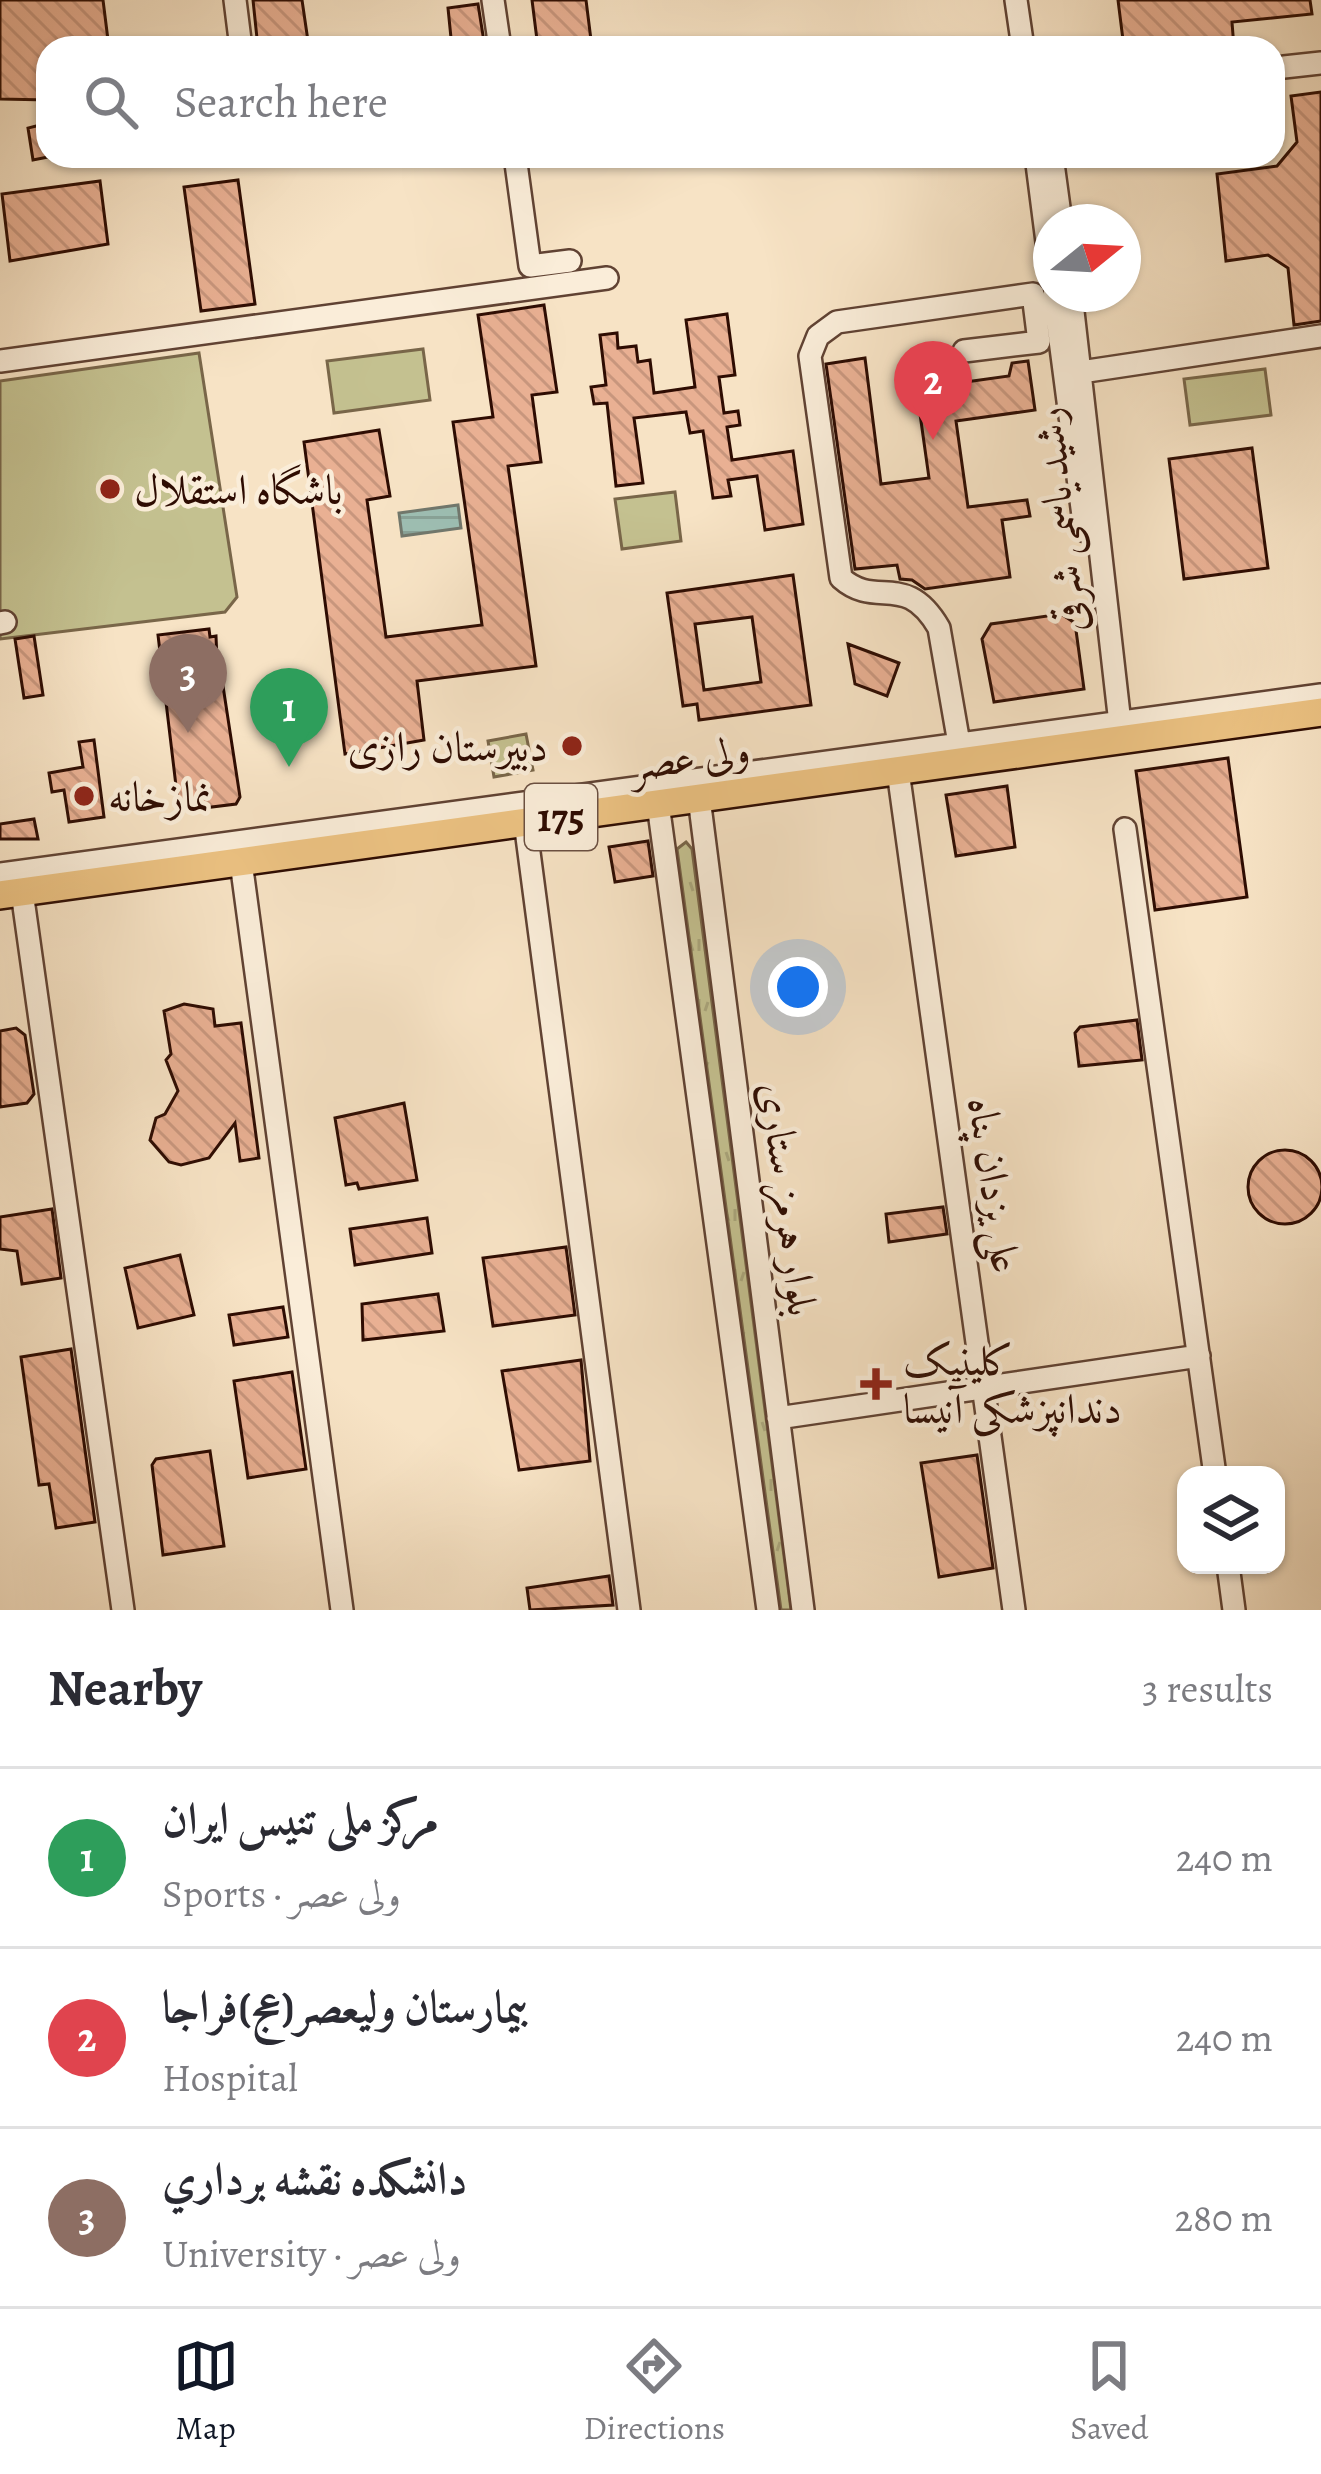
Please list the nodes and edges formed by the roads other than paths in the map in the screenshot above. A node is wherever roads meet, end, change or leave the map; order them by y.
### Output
1 (235, 0) edge
2 (493, 0) edge
3 (1016, 0) edge
4 (1030, 0) edge
5 (240, 36) edge
6 (498, 36) edge
7 (1021, 36) edge
8 (1035, 36) edge
9 (1321, 63) edge
10 (1285, 67) edge
11 (517, 168) edge
12 (1038, 168) edge
13 (1054, 168) edge
14 (1042, 204) edge
15 (1059, 204) edge
16 (570, 261) dead end
17 (607, 278) dead end
18 (1056, 312) edge
19 (1073, 312) edge
20 (1321, 336) edge
21 (964, 351) dead end
22 (0, 361) edge
23 (1081, 372) junction
24 (1105, 685) dead end
25 (1321, 694) edge
26 (1321, 712) edge
27 (1121, 730) junction
28 (961, 753) junction
29 (898, 770) junction
30 (699, 798) junction
31 (658, 804) junction
32 (525, 822) junction
33 (1125, 829) dead end
34 (704, 842) junction
35 (664, 846) junction
36 (241, 862) junction
37 (7, 887) edge
38 (1199, 1356) junction
39 (984, 1388) junction
40 (778, 1418) junction
41 (1214, 1466) edge
42 (1229, 1574) edge
43 (123, 1610) edge
44 (342, 1610) edge
45 (629, 1610) edge
46 (768, 1610) edge
47 (803, 1610) edge
48 (1014, 1610) edge
49 (1234, 1610) edge

1 - 5 street
2 - 6 street
3 - 7 street
4 - 8 street
9 - 10 street
11 - 16 street
12 - 14 street
13 - 15 street
17 - 22 street
18 - 24 street
19 - 23 street, رشید یاسمی شرقی
20 - 23 street
21 - 28 street
23 - 27 street, رشید یاسمی شرقی
25 - 27 street
26 - 27 main road, ولی عصر / 175
27 - 28 main road, ولی عصر / 175
28 - 29 main road, ولی عصر / 175
28 - 37 street
29 - 30 main road, ولی عصر / 175
29 - 39 street, علی یزدان پناه
30 - 31 main road, ولی عصر / 175
30 - 34 street, بلوار هرمز ستاری
31 - 32 main road, ولی عصر / 175
31 - 35 street, بلوار هرمز ستاری
32 - 36 main road, ولی عصر / 175
32 - 45 street
33 - 38 street
34 - 35 street
34 - 40 street, بلوار هرمز ستاری
35 - 46 street, بلوار هرمز ستاری
36 - 37 main road, ولی عصر / 175
36 - 44 street
37 - 43 street
38 - 39 street
38 - 41 street
39 - 40 street
39 - 48 street, علی یزدان پناه
40 - 47 street, بلوار هرمز ستاری
42 - 49 street

